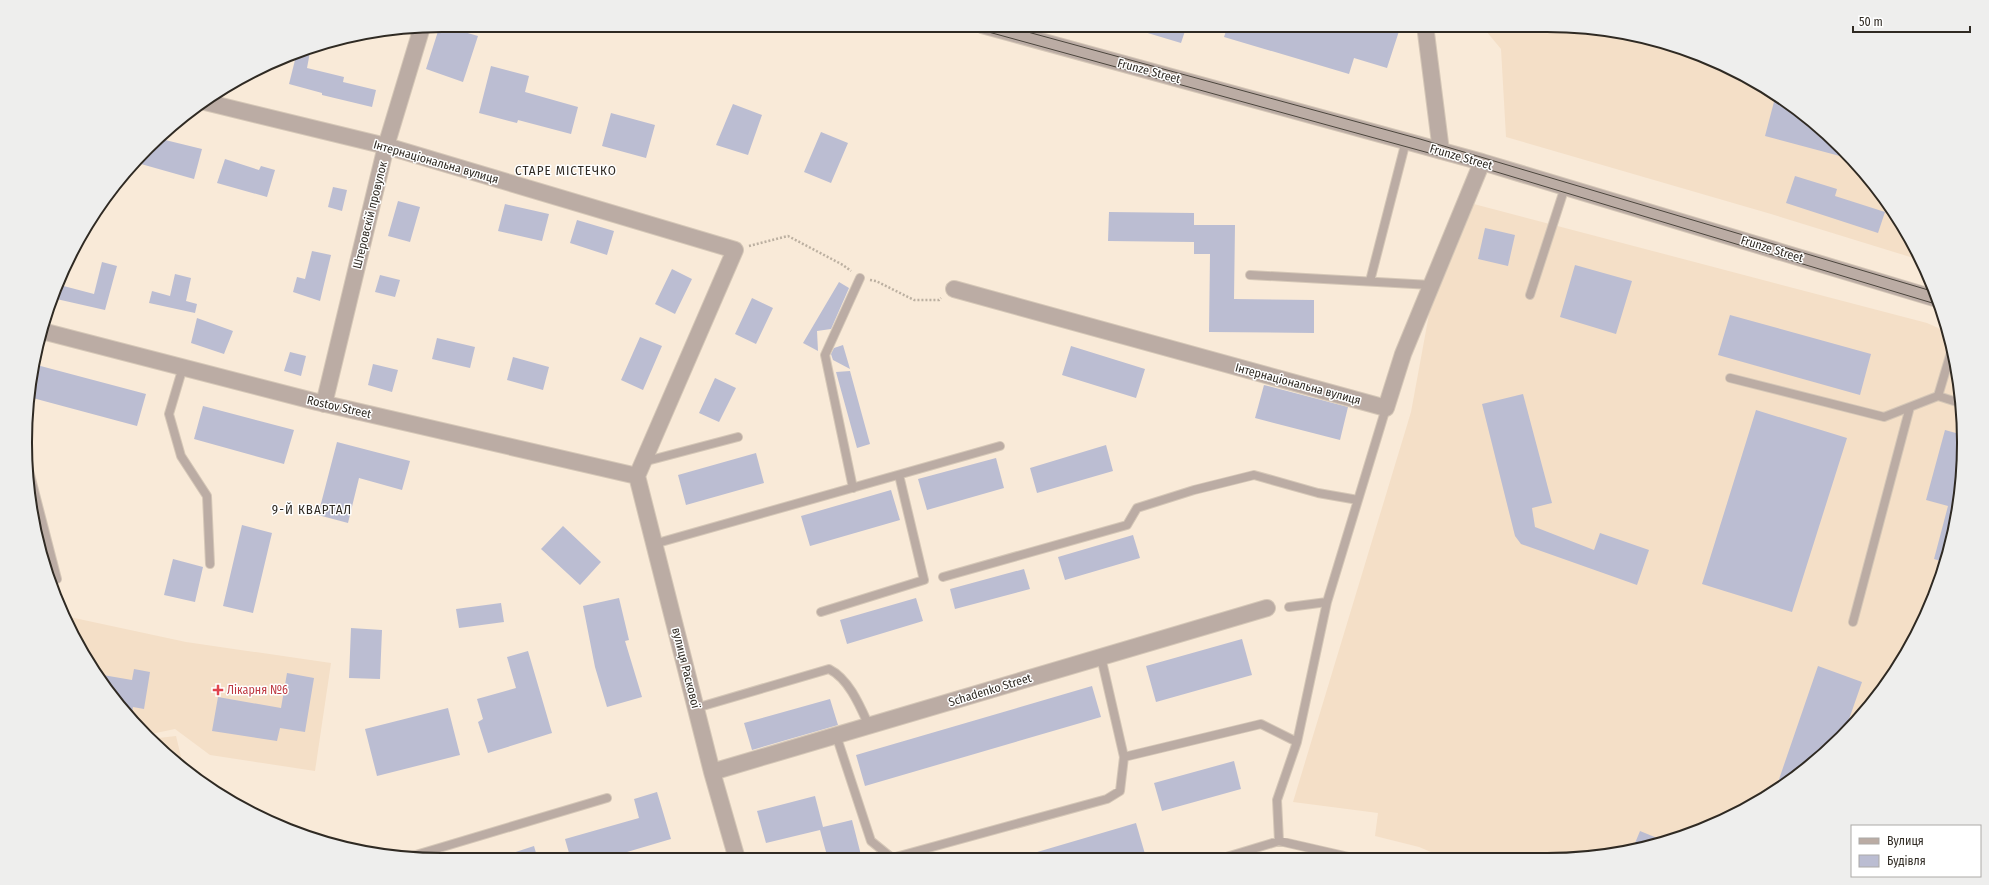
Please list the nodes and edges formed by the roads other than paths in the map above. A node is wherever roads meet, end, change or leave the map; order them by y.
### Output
1 (1008, 32) edge
2 (1426, 32) edge
3 (420, 33) edge
4 (211, 103) edge
5 (1406, 141) junction
6 (386, 146) junction
7 (1441, 151) junction
8 (1482, 162) junction
9 (1564, 187) junction
10 (1250, 274) dead end
11 (860, 278) road end
12 (1370, 281) junction
13 (1432, 285) junction
14 (954, 289) road end
15 (1530, 295) dead end
16 (1930, 297) edge
17 (47, 332) edge
18 (1949, 360) edge
19 (183, 367) junction
20 (1730, 378) dead end
21 (1938, 396) junction
22 (1954, 400) edge
23 (324, 404) junction
24 (1910, 407) junction
25 (1386, 408) junction
26 (738, 437) dead end
27 (1000, 446) dead end
28 (643, 462) junction
29 (899, 475) junction
30 (637, 476) junction
31 (853, 488) junction
32 (37, 500) edge
33 (1358, 500) junction
34 (654, 544) junction
35 (210, 564) dead end
36 (943, 577) dead end
37 (57, 579) dead end
38 (1327, 602) junction
39 (1289, 607) dead end
40 (1267, 608) dead end
41 (821, 612) dead end
42 (1853, 622) dead end
43 (1101, 657) junction
44 (696, 708) junction
45 (869, 726) junction
46 (836, 735) junction
47 (1297, 742) junction
48 (1124, 757) junction
49 (712, 772) junction
50 (607, 798) dead end
51 (1279, 841) junction
52 (425, 852) edge
53 (735, 853) edge
54 (886, 853) edge
55 (910, 853) edge
56 (1239, 853) edge
57 (1332, 853) edge

1 - 5 street, Frunze Street
2 - 7 street
3 - 6 street, Штеровскій провулок
4 - 6 street, Інтернаціональна вулиця
5 - 7 street, Frunze Street
5 - 12 lane
6 - 23 street, Штеровскій провулок
6 - 28 street, Інтернаціональна вулиця
7 - 8 street, Frunze Street
8 - 9 street, Frunze Street
8 - 13 street
9 - 15 lane
9 - 16 street, Frunze Street
10 - 12 lane
11 - 31 lane
12 - 13 lane
13 - 25 street
14 - 25 street, Інтернаціональна вулиця
17 - 19 street, Rostov Street
18 - 21 lane
19 - 23 street, Rostov Street
19 - 35 lane
20 - 24 lane
21 - 22 lane
21 - 24 lane
23 - 30 street, Rostov Street
24 - 42 lane
25 - 33 lane
26 - 28 lane
27 - 29 lane
28 - 30 street
29 - 31 lane
29 - 41 lane
30 - 34 street, вулиця Раскової
31 - 34 lane
32 - 37 lane
33 - 36 lane
33 - 38 lane
34 - 44 street, вулиця Раскової
38 - 39 lane
38 - 47 lane
40 - 43 street, Schadenko Street
43 - 45 street, Schadenko Street
43 - 48 lane
44 - 45 lane
44 - 49 street, вулиця Раскової
45 - 46 street, Schadenko Street
46 - 49 street, Schadenko Street
46 - 54 lane
47 - 48 lane
47 - 51 lane
48 - 55 lane
49 - 53 street, вулиця Раскової
50 - 52 lane
51 - 56 lane
51 - 57 lane

